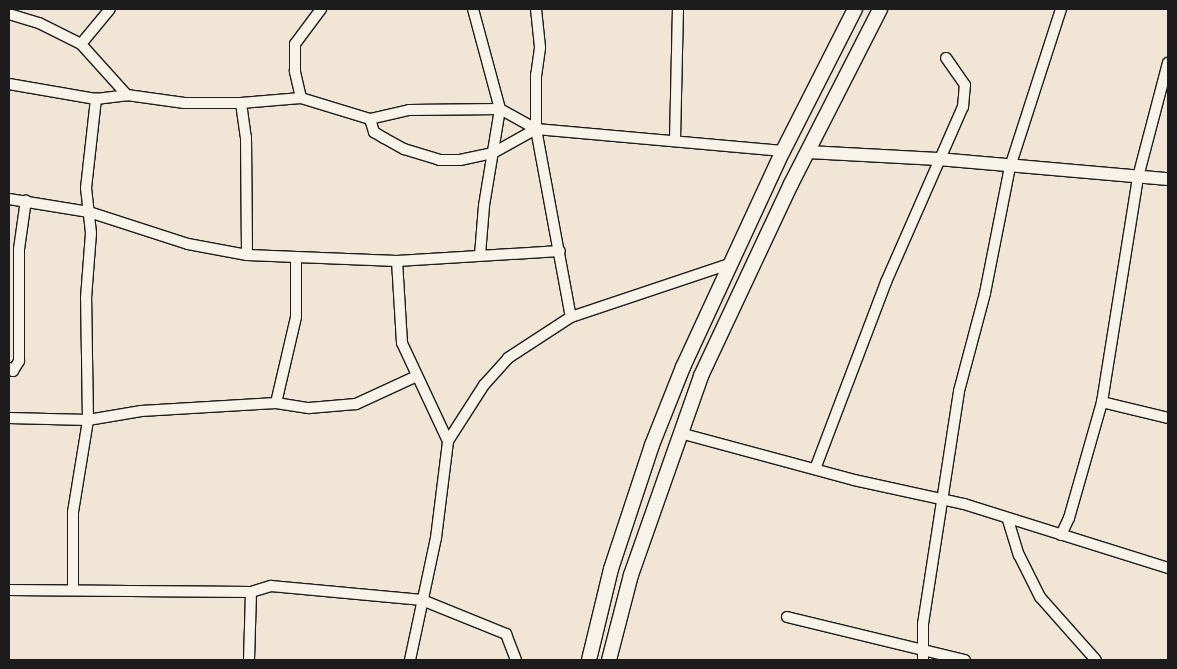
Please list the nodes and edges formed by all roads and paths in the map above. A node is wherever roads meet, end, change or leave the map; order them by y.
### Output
1 (110, 9) edge
2 (321, 9) edge
3 (473, 9) edge
4 (536, 9) edge
5 (678, 9) edge
6 (855, 9) edge
7 (880, 9) edge
8 (1061, 9) edge
9 (9, 14) edge
10 (82, 44) junction
11 (946, 58) dead end
12 (1168, 64) edge
13 (9, 84) edge
14 (127, 95) junction
15 (301, 98) junction
16 (96, 99) junction
17 (241, 103) junction
18 (500, 109) junction
19 (370, 119) junction
20 (536, 130) junction
21 (675, 140) junction
22 (783, 151) junction
23 (808, 152) junction
24 (493, 153) junction
25 (938, 159) junction
26 (1010, 167) junction
27 (1138, 176) junction
28 (1168, 179) edge
29 (9, 198) edge
30 (26, 200) junction
31 (89, 212) junction
32 (560, 251) junction
33 (247, 255) junction
34 (480, 255) junction
35 (296, 259) junction
36 (397, 261) junction
37 (732, 263) junction
38 (571, 317) junction
39 (9, 368) edge
40 (417, 376) junction
41 (1102, 402) junction
42 (276, 403) junction
43 (9, 418) edge
44 (1168, 418) edge
45 (88, 420) junction
46 (680, 433) junction
47 (448, 441) junction
48 (815, 469) junction
49 (944, 500) junction
50 (1008, 520) junction
51 (1061, 535) junction
52 (1168, 568) edge
53 (72, 589) junction
54 (9, 590) edge
55 (251, 592) junction
56 (422, 600) junction
57 (787, 617) dead end
58 (924, 655) edge
59 (249, 660) edge
60 (410, 660) edge
61 (516, 660) edge
62 (589, 660) edge
63 (609, 660) edge
64 (965, 660) edge
65 (1096, 660) edge

1 - 10 street
2 - 15 street
3 - 18 street
4 - 20 street
5 - 21 street
6 - 22 main road
7 - 23 main road
8 - 26 street
9 - 10 street
10 - 14 street
11 - 25 street
12 - 27 street
13 - 16 street
14 - 16 street
14 - 17 street
15 - 17 street
15 - 19 street
16 - 31 street
17 - 33 street
18 - 19 street
18 - 20 street
18 - 24 street
19 - 24 street
20 - 21 street
20 - 24 street
20 - 32 street
21 - 22 street
22 - 37 main road
23 - 25 street
23 - 46 main road
24 - 34 street
25 - 26 street
25 - 48 street
26 - 27 street
26 - 49 street
27 - 28 street
27 - 41 street
29 - 30 street
30 - 31 street
30 - 39 street
31 - 33 street
31 - 45 street
32 - 34 street
32 - 38 street
33 - 35 street
34 - 36 street
35 - 36 street
35 - 42 street
36 - 40 street
37 - 38 street
37 - 62 main road
38 - 47 street
40 - 42 street
40 - 47 street
41 - 44 street
41 - 51 street
42 - 45 street
43 - 45 street
45 - 53 street
46 - 48 street
46 - 63 main road
47 - 56 street
48 - 49 street
49 - 50 street
49 - 58 street
50 - 51 street
50 - 65 street
51 - 52 street
53 - 54 street
53 - 55 street
55 - 56 street
55 - 59 street
56 - 60 street
56 - 61 street
57 - 58 street
58 - 64 street

